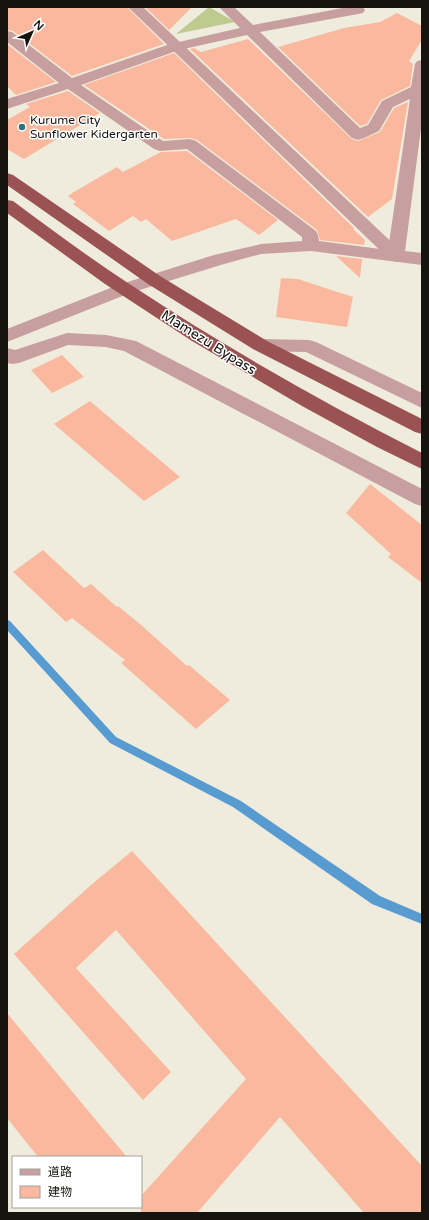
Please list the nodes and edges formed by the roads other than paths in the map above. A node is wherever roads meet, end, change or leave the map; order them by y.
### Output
1 (135, 7) edge
2 (226, 7) edge
3 (355, 7) edge
4 (250, 30) junction
5 (7, 35) edge
6 (175, 47) junction
7 (422, 64) edge
8 (70, 84) junction
9 (418, 90) junction
10 (7, 104) edge
11 (7, 178) edge
12 (7, 205) edge
13 (311, 246) junction
14 (396, 256) junction
15 (422, 259) edge
16 (154, 280) junction
17 (124, 289) junction
18 (7, 336) edge
19 (260, 345) junction
20 (7, 354) edge
21 (422, 401) edge
22 (422, 427) edge
23 (422, 462) edge
24 (422, 498) edge

1 - 6 street
2 - 4 street
3 - 4 street
4 - 6 street
4 - 9 street
5 - 8 street
6 - 8 street
6 - 14 street
7 - 9 street
8 - 10 street
8 - 13 street
9 - 14 street
11 - 16 highway, Mamezu Bypass
12 - 17 highway, Mamezu Bypass
13 - 14 street
13 - 16 street
14 - 15 street
16 - 17 street
16 - 19 highway, Mamezu Bypass
17 - 18 street
17 - 23 highway, Mamezu Bypass
19 - 21 street
19 - 22 highway, Mamezu Bypass
20 - 24 street

